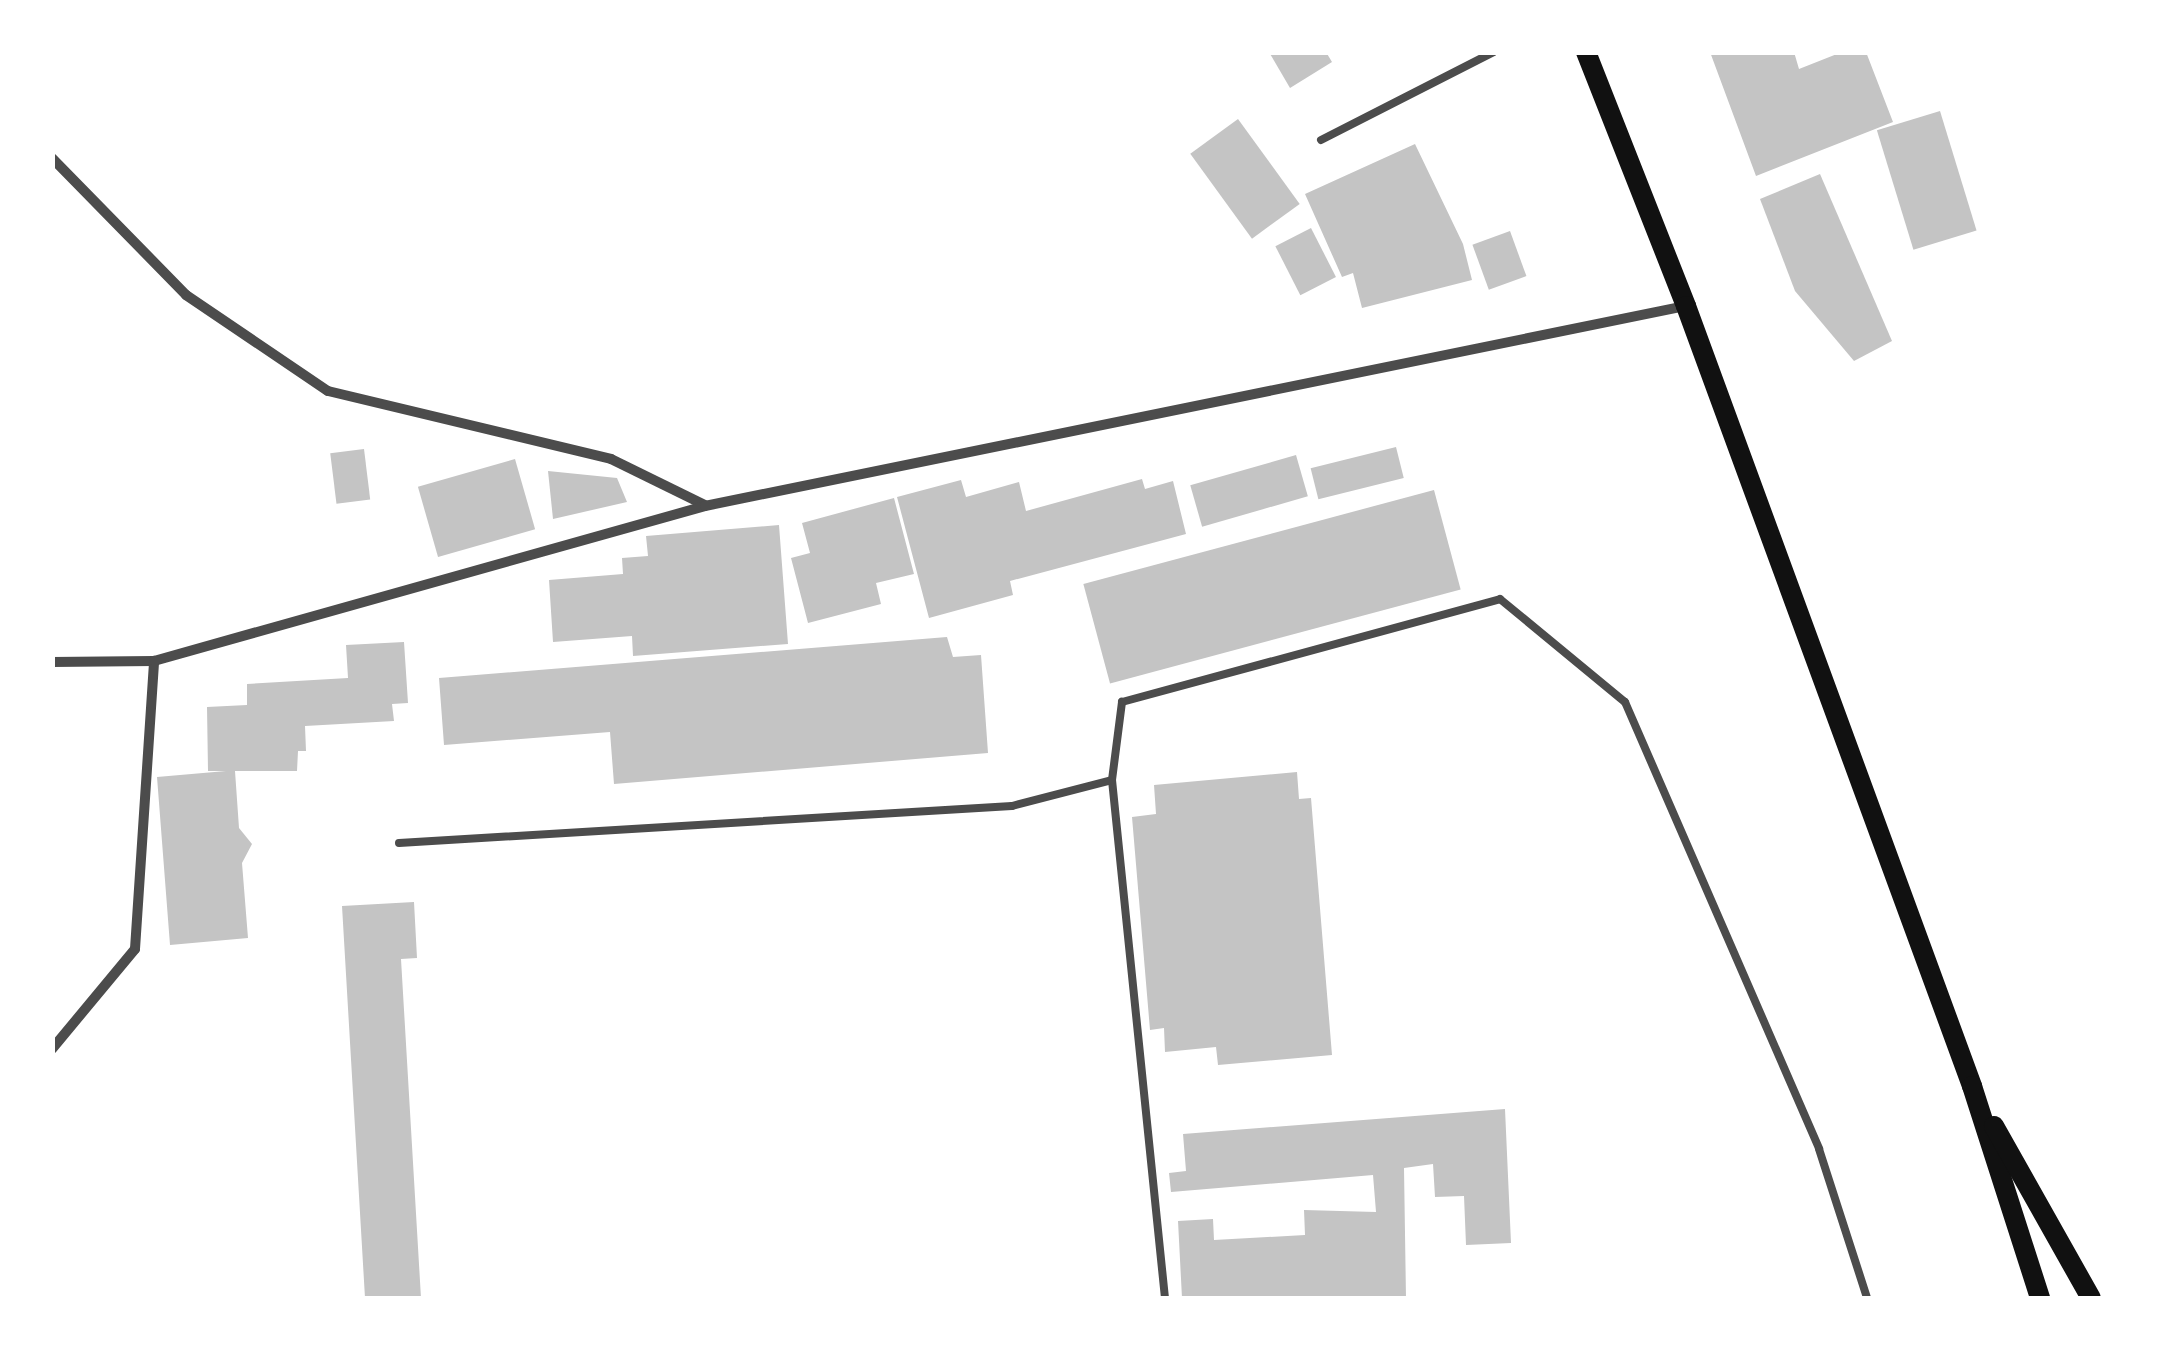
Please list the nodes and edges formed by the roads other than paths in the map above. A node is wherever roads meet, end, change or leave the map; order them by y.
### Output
1 (1494, 52) edge
2 (1586, 52) edge
3 (1321, 140) dead end
4 (52, 158) edge
5 (1686, 306) junction
6 (706, 506) junction
7 (154, 661) junction
8 (52, 662) edge
9 (1112, 780) junction
10 (399, 844) dead end
11 (52, 1049) edge
12 (1972, 1086) junction
13 (2036, 1292) edge
14 (1165, 1298) edge
15 (1868, 1298) edge
16 (2091, 1298) edge

1 - 3 lane
2 - 5 main road
4 - 6 street
5 - 6 street
5 - 12 main road
6 - 7 street
7 - 8 street
7 - 11 street
9 - 10 lane
9 - 14 lane
9 - 15 lane
12 - 13 main road
12 - 16 main road

